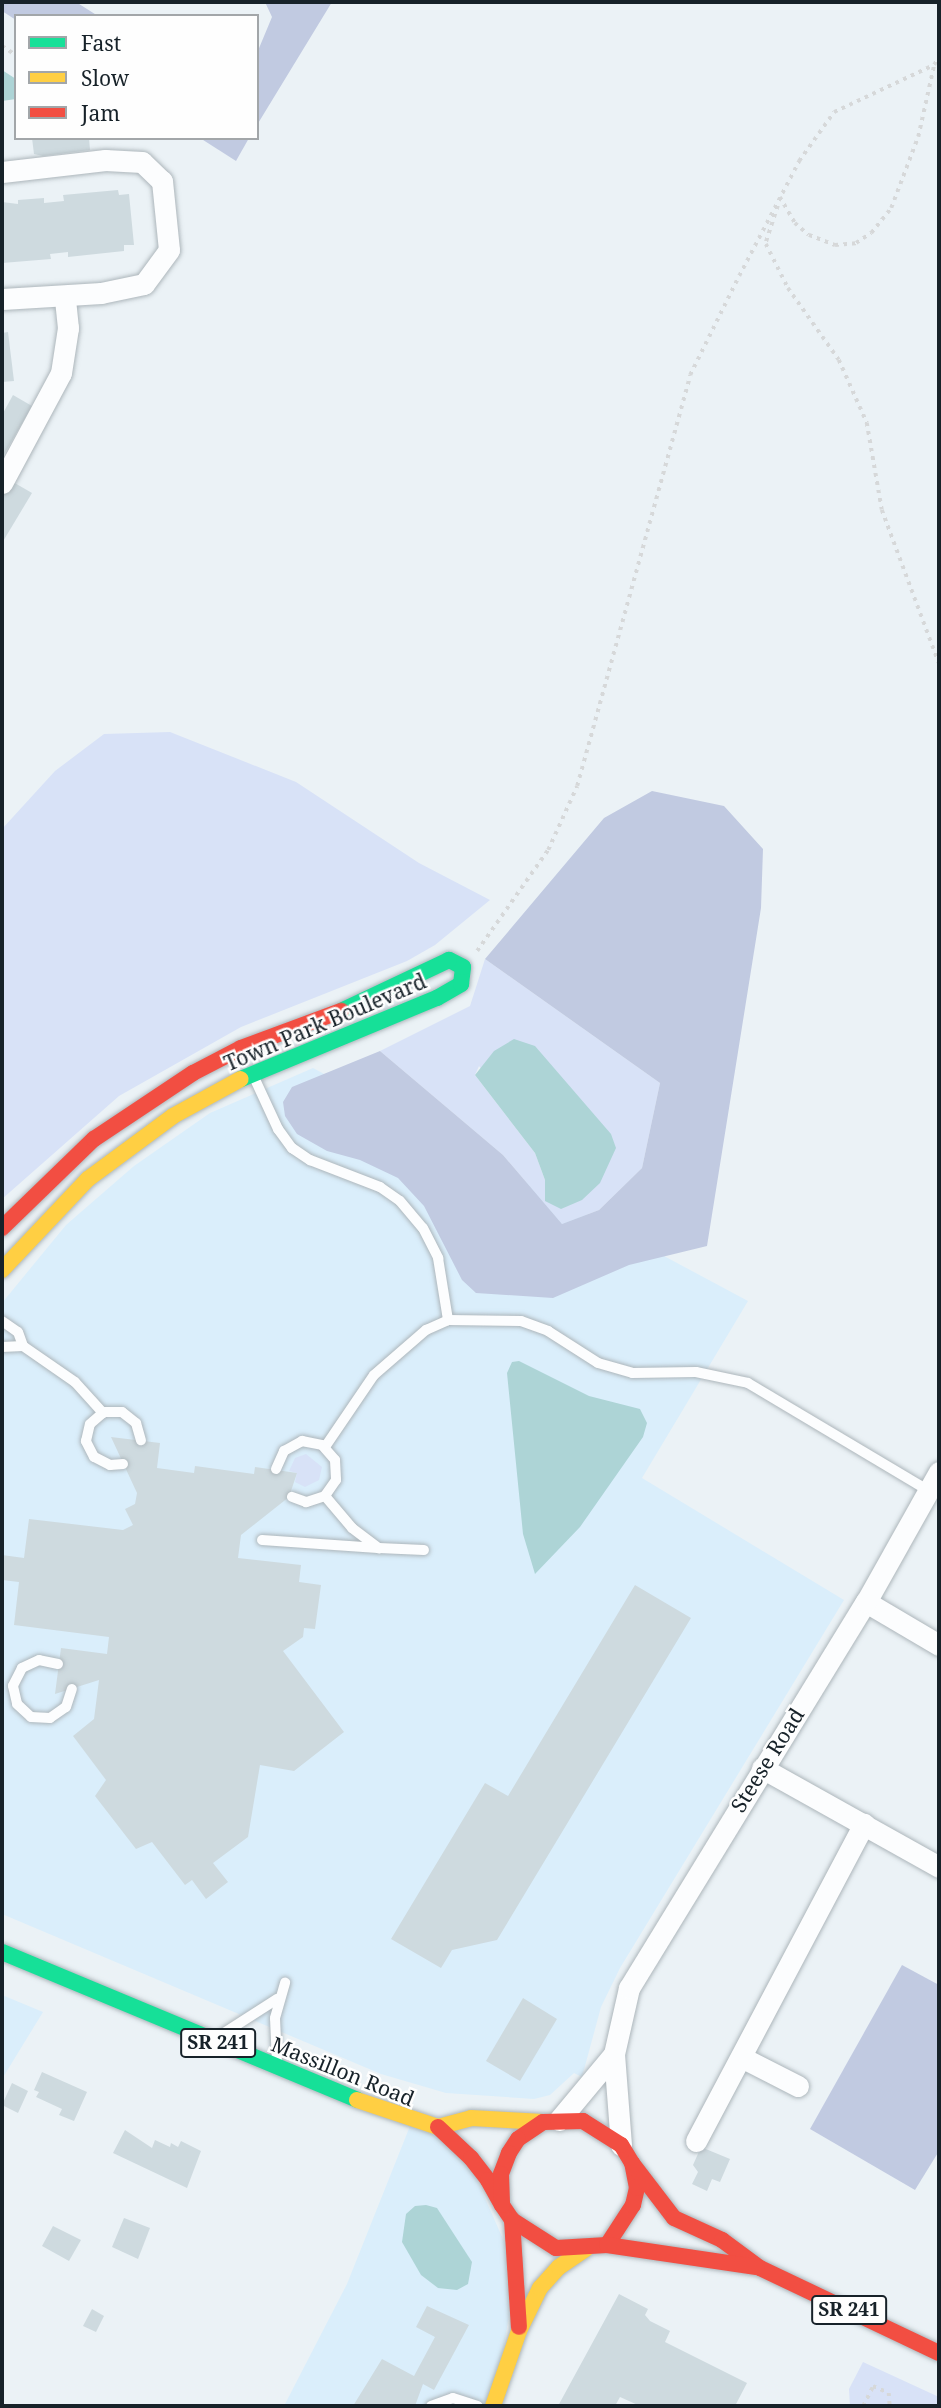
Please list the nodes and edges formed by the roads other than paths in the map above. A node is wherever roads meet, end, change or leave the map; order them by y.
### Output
1 (2, 172) edge
2 (65, 297) junction
3 (2, 299) edge
4 (2, 483) edge
5 (241, 1048) junction
6 (252, 1073) junction
7 (2, 1228) edge
8 (2, 1270) edge
9 (448, 1320) junction
10 (2, 1321) edge
11 (23, 1346) junction
12 (2, 1347) edge
13 (103, 1413) junction
14 (141, 1440) dead end
15 (325, 1447) junction
16 (123, 1464) dead end
17 (276, 1469) dead end
18 (939, 1472) edge
19 (929, 1492) junction
20 (325, 1496) junction
21 (292, 1497) dead end
22 (262, 1540) dead end
23 (379, 1548) junction
24 (424, 1550) dead end
25 (866, 1602) junction
26 (939, 1645) edge
27 (58, 1664) dead end
28 (72, 1689) dead end
29 (2, 1690) edge
30 (13, 1695) junction
31 (762, 1768) junction
32 (864, 1824) junction
33 (939, 1867) edge
34 (2, 1952) edge
35 (285, 1982) dead end
36 (277, 1999) junction
37 (211, 2040) junction
38 (614, 2054) junction
39 (741, 2057) junction
40 (278, 2068) junction
41 (798, 2086) dead end
42 (551, 2121) junction
43 (438, 2127) junction
44 (696, 2141) dead end
45 (627, 2154) junction
46 (502, 2205) junction
47 (512, 2220) junction
48 (607, 2245) junction
49 (586, 2249) junction
50 (760, 2267) junction
51 (519, 2331) junction
52 (939, 2353) edge
53 (431, 2406) edge
54 (478, 2406) edge
55 (494, 2406) edge

1 - 2 street
2 - 3 street
2 - 4 street
5 - 6 lane
5 - 6 main road, Town Park Boulevard
5 - 7 main road, Town Park Boulevard
6 - 8 main road, Town Park Boulevard
6 - 9 lane
9 - 15 lane
9 - 19 lane
10 - 11 lane
11 - 12 lane
11 - 13 lane
13 - 14 lane
13 - 16 lane
15 - 17 lane
15 - 20 lane
18 - 19 street, Steese Road
19 - 25 street, Steese Road
20 - 21 lane
20 - 23 lane
22 - 23 lane
23 - 24 lane
25 - 26 street
25 - 31 street, Steese Road
27 - 30 lane
28 - 30 lane
29 - 30 lane
31 - 32 street
31 - 38 street, Steese Road
32 - 33 street
32 - 39 street
34 - 37 main road, Massillon Road / SR 241
35 - 36 lane
36 - 37 lane
36 - 40 lane
37 - 40 main road, Massillon Road / SR 241
38 - 42 street, Steese Road
38 - 45 street, Steese Road
39 - 41 street
39 - 44 street
40 - 43 main road, Massillon Road / SR 241
42 - 43 main road, SR 241
42 - 45 main road, SR 241
42 - 46 main road
43 - 46 main road, Massillon Road / SR 241
45 - 48 main road
45 - 50 main road, SR 241
46 - 47 main road, SR 241
47 - 49 main road, SR 241
47 - 51 main road
48 - 49 main road, SR 241
48 - 50 main road, SR 241
49 - 51 main road
50 - 52 main road, SR 241
51 - 55 main road
53 - 54 lane

